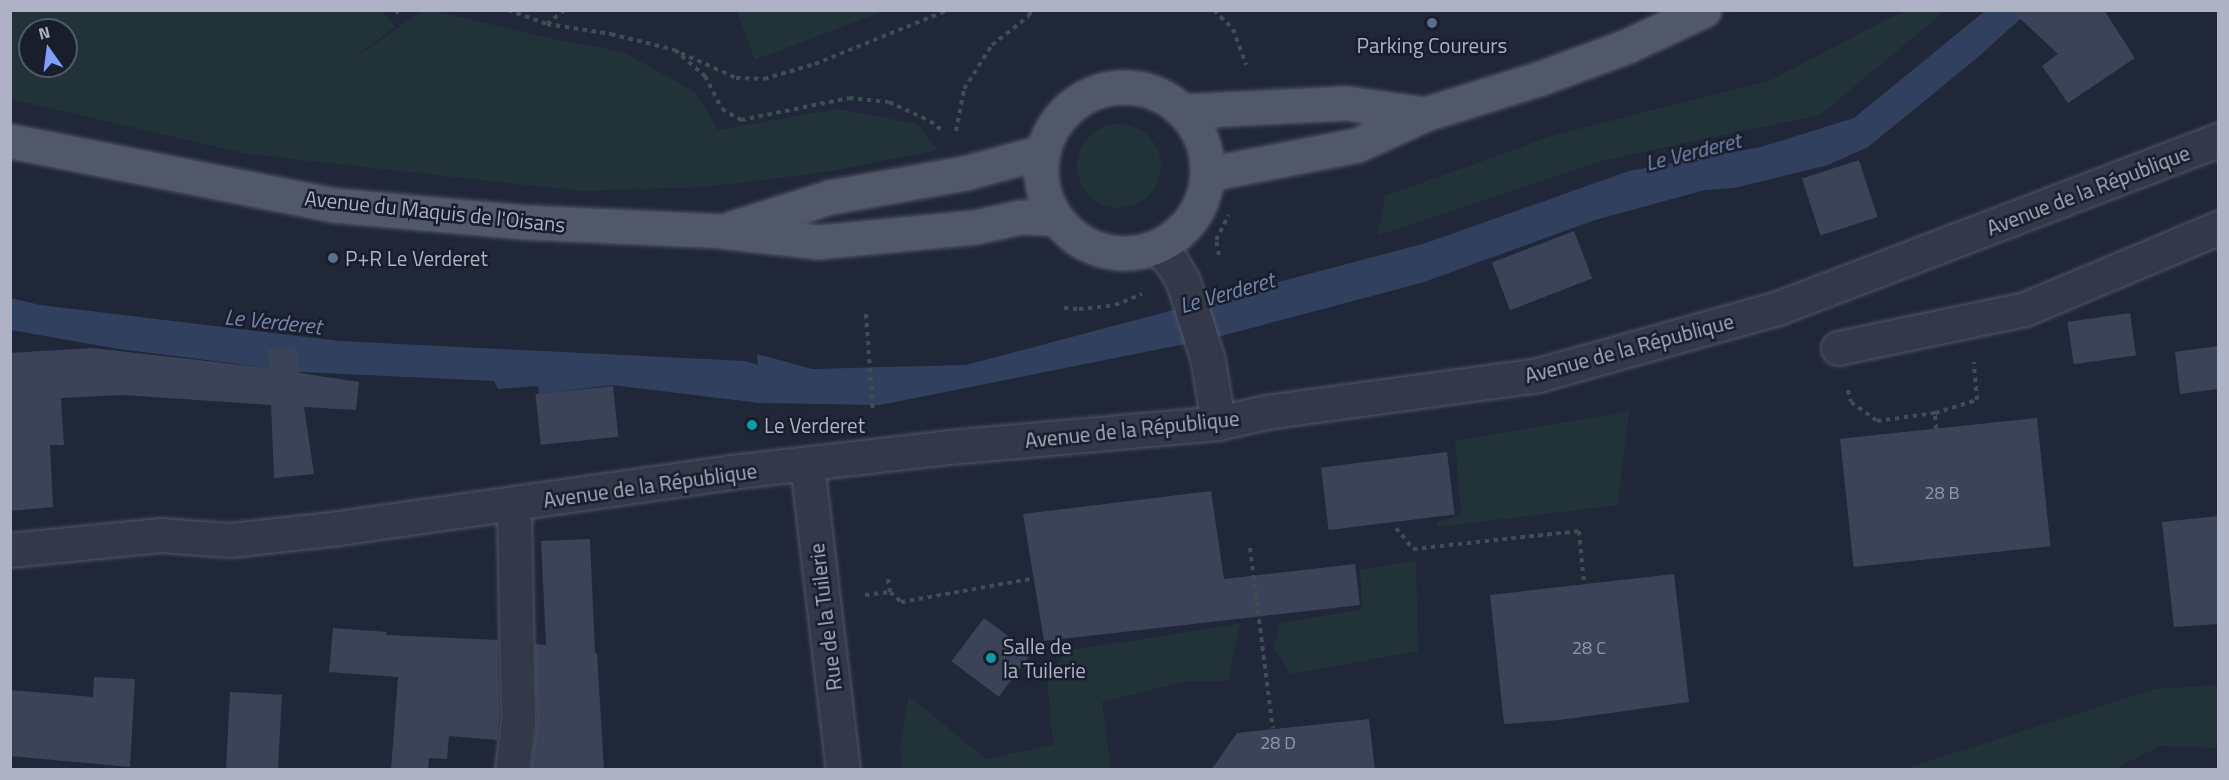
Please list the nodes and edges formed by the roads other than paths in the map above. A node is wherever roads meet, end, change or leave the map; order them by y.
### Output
1 (1704, 10) edge
2 (1184, 111) junction
3 (1425, 114) junction
4 (2218, 140) edge
5 (10, 141) edge
6 (1042, 152) junction
7 (1208, 174) junction
8 (1055, 218) junction
9 (2218, 228) edge
10 (722, 231) junction
11 (1156, 248) junction
12 (1838, 348) road end
13 (1218, 423) junction
14 (807, 464) junction
15 (514, 505) junction
16 (10, 550) edge
17 (512, 770) edge
18 (843, 770) edge

1 - 3 main road
2 - 3 main road
2 - 6 main road
2 - 7 main road
3 - 7 main road
4 - 13 street, Avenue de la République
5 - 10 main road, Avenue du Maquis de l'Oisans
6 - 8 main road
6 - 10 main road, Avenue du Maquis de l'Oisans
7 - 11 main road
8 - 10 main road, Avenue du Maquis de l'Oisans
8 - 11 main road
9 - 12 street
11 - 13 street
13 - 14 street, Avenue de la République
14 - 15 street, Avenue de la République
14 - 18 street, Rue de la Tuilerie
15 - 16 street, Avenue de la République
15 - 17 street

